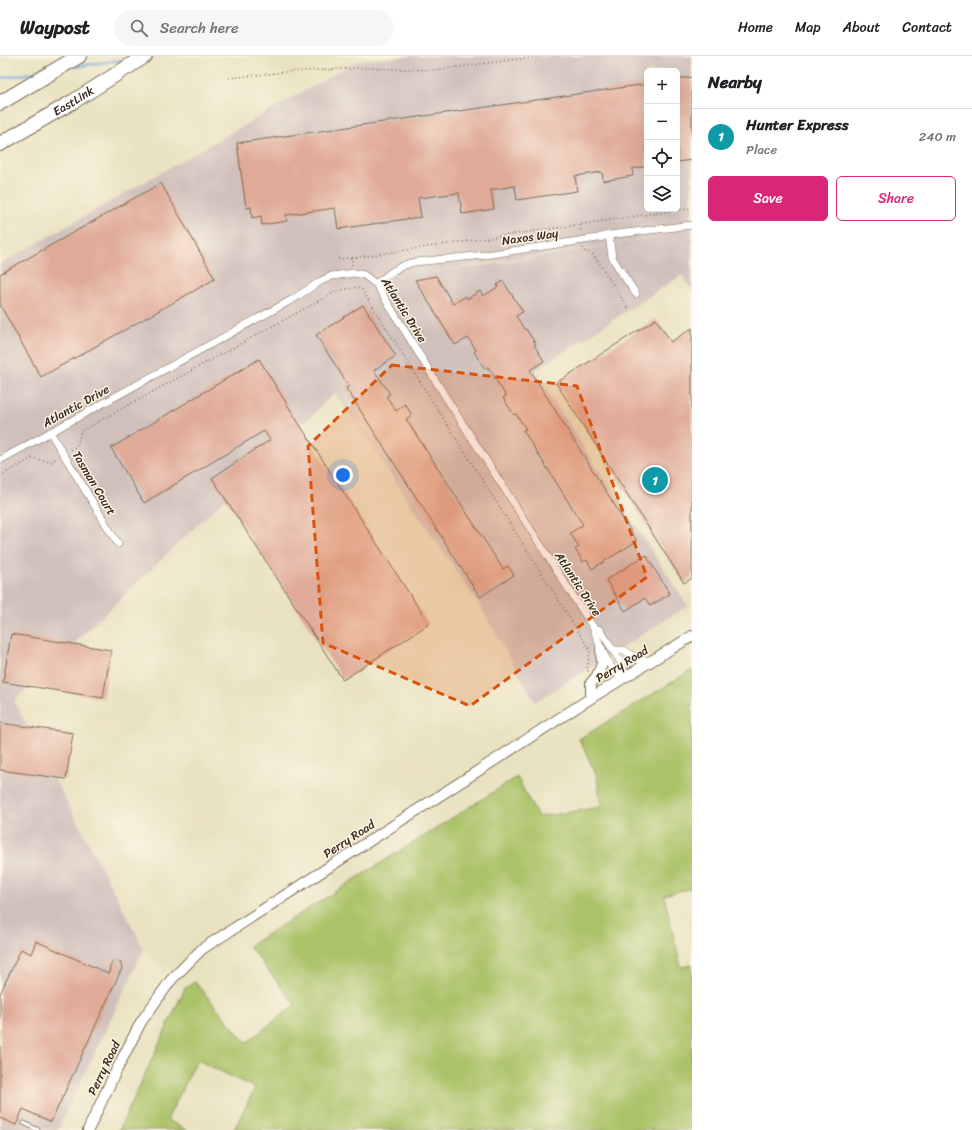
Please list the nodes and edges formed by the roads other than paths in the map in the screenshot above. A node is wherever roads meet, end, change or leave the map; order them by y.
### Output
1 (79, 56) edge
2 (145, 56) edge
3 (0, 103) edge
4 (0, 144) edge
5 (692, 225) edge
6 (609, 235) junction
7 (376, 284) junction
8 (636, 294) dead end
9 (50, 432) junction
10 (0, 460) edge
11 (118, 544) dead end
12 (593, 627) junction
13 (692, 636) edge
14 (601, 649) junction
15 (613, 650) junction
16 (653, 660) junction
17 (624, 678) junction
18 (591, 698) junction
19 (24, 1123) dead end
20 (38, 1130) edge
21 (88, 1130) edge

1 - 3 highway
2 - 4 highway, EastLink
5 - 6 street, Naxos Way
6 - 7 street, Naxos Way
6 - 8 street
7 - 9 street, Atlantic Drive
7 - 12 street, Atlantic Drive
9 - 10 street, Atlantic Drive
9 - 11 street, Tasman Court
12 - 14 street, Atlantic Drive
12 - 15 street, Atlantic Drive
13 - 16 main road, Perry Road
14 - 17 street, Atlantic Drive
14 - 18 main road
15 - 16 street
15 - 17 street, Atlantic Drive
16 - 17 main road, Perry Road
17 - 18 main road, Perry Road
18 - 21 main road, Perry Road
19 - 20 lane

